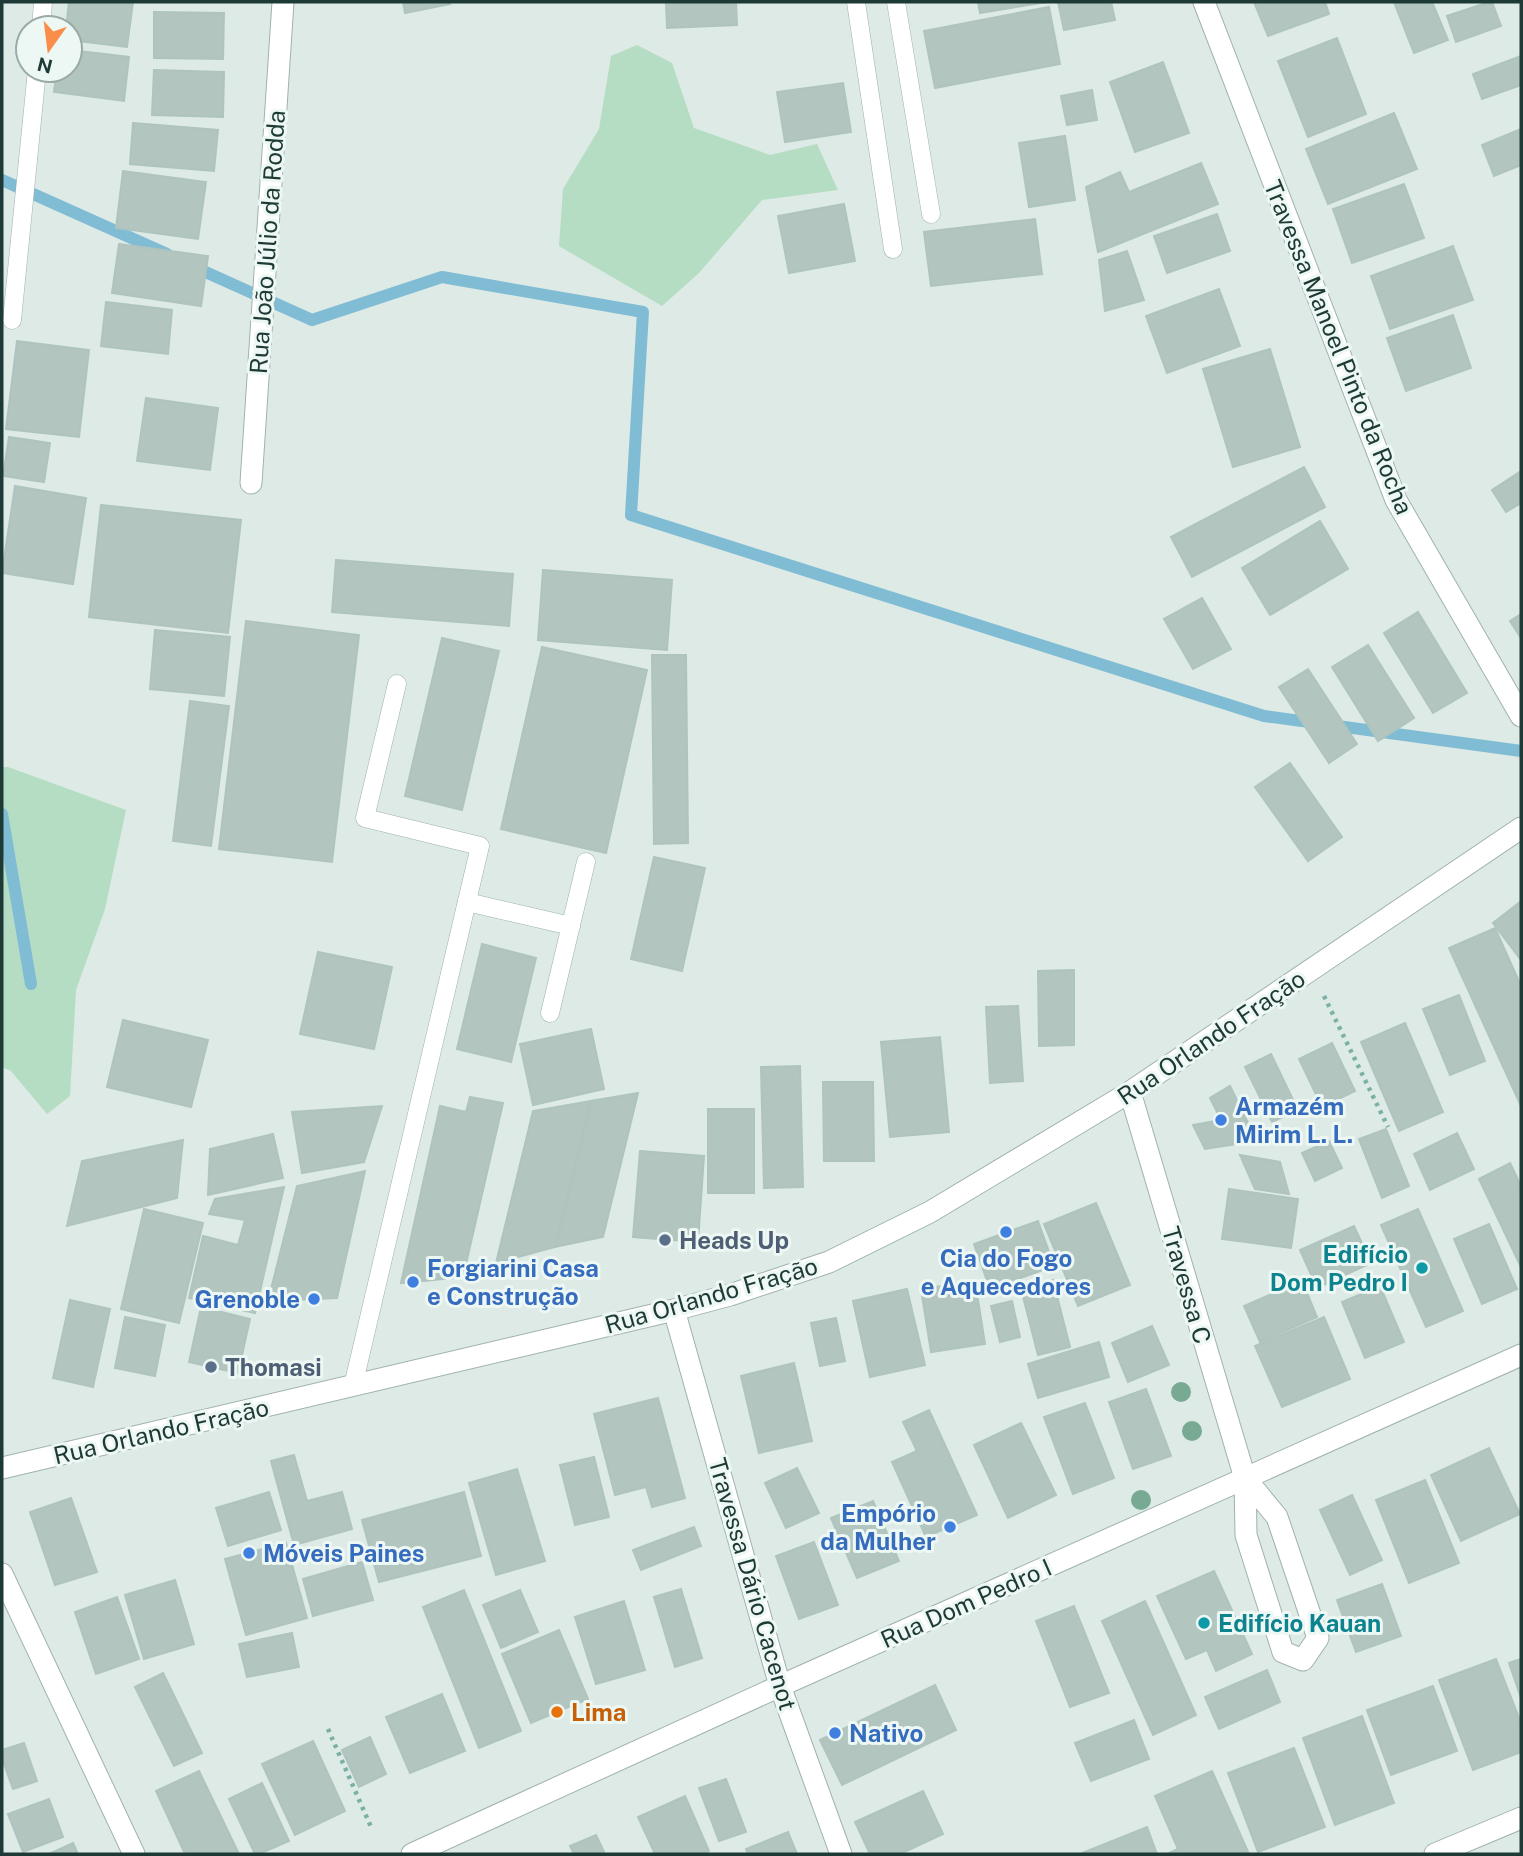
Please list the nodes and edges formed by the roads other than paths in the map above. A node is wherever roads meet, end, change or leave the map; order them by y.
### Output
1 (283, 2) edge
2 (856, 2) edge
3 (896, 2) edge
4 (1204, 2) edge
5 (36, 84) edge
6 (931, 214) dead end
7 (893, 249) dead end
8 (12, 320) dead end
9 (251, 483) dead end
10 (397, 684) dead end
11 (1521, 716) edge
12 (1521, 828) edge
13 (586, 862) dead end
14 (467, 902) junction
15 (571, 926) junction
16 (550, 1013) dead end
17 (1130, 1092) junction
18 (674, 1310) junction
19 (1521, 1355) edge
20 (353, 1386) junction
21 (2, 1468) edge
22 (1245, 1478) junction
23 (2, 1574) edge
24 (780, 1686) junction
25 (1521, 1818) edge
26 (134, 1854) edge
27 (412, 1854) edge
28 (841, 1854) edge
29 (1435, 1854) edge

1 - 9 street, Rua João Júlio da Rodda
2 - 7 lane
3 - 6 lane
4 - 11 street, Travessa Manoel Pinto da Rocha
5 - 8 lane
10 - 14 lane
12 - 17 street, Rua Orlando Fração
13 - 15 lane
14 - 15 lane
14 - 20 lane
15 - 16 lane
17 - 18 street, Rua Orlando Fração
17 - 22 street, Travessa C
18 - 20 street, Rua Orlando Fração
18 - 24 street, Travessa Dário Cacenot
19 - 22 street, Rua Dom Pedro I
20 - 21 street, Rua Orlando Fração
22 - 22 street, Travessa C
22 - 24 street, Rua Dom Pedro I
23 - 26 street
24 - 27 street, Rua Dom Pedro I
24 - 28 street, Travessa Dário Cacenot
25 - 29 street

